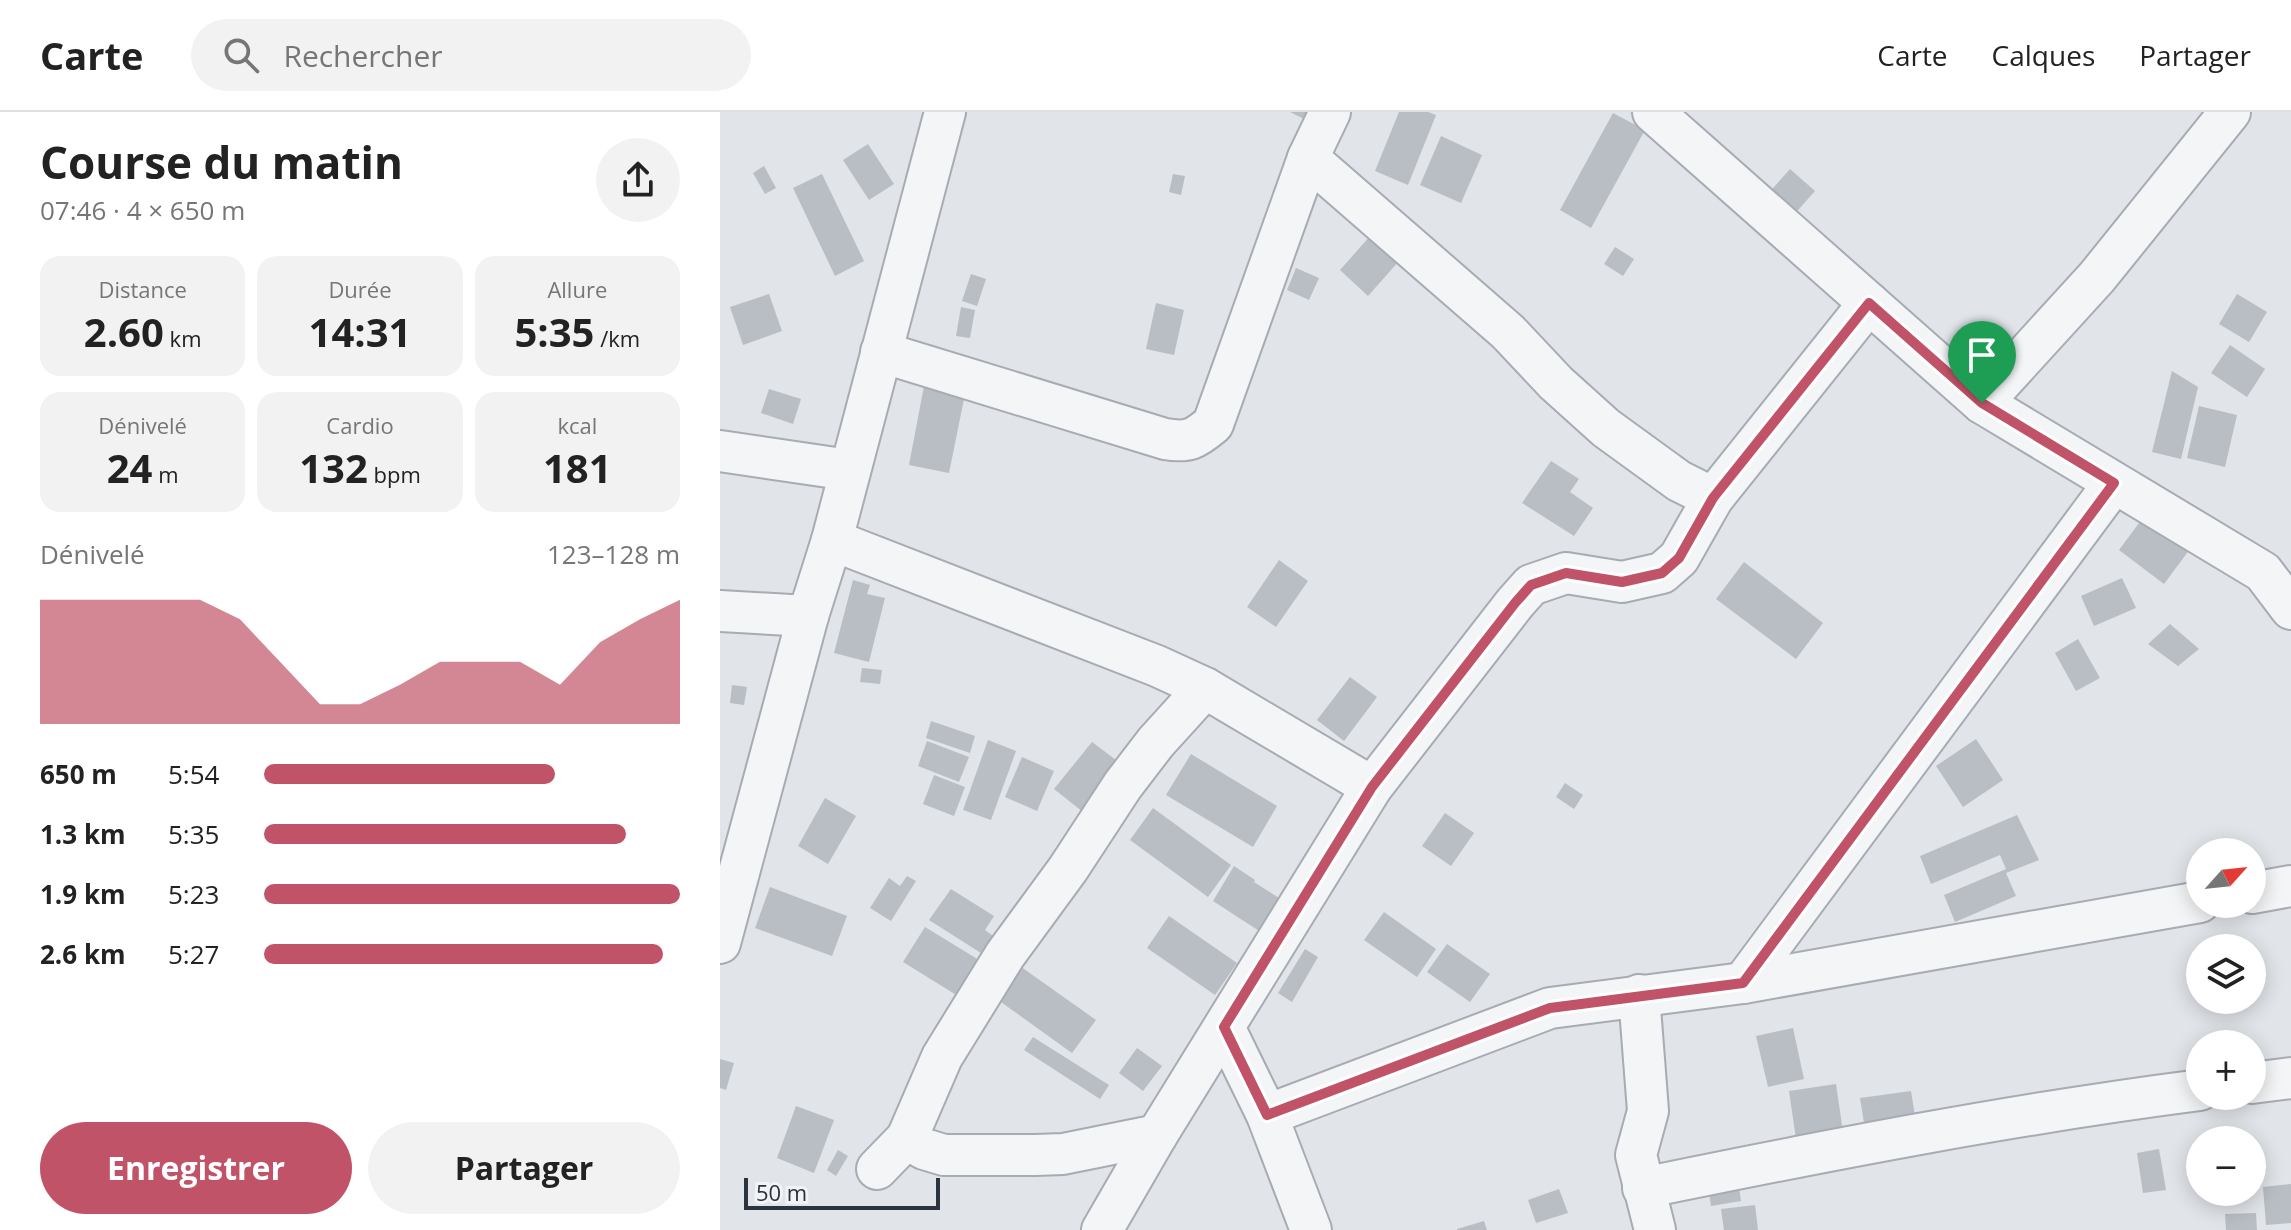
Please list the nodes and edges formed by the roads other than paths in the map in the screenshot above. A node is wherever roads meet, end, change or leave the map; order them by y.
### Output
1 (945, 112) edge
2 (1330, 112) edge
3 (1653, 112) edge
4 (2230, 112) edge
5 (1308, 158) junction
6 (1869, 303) junction
7 (881, 352) junction
8 (1982, 403) junction
9 (720, 451) edge
10 (849, 470) junction
11 (2114, 483) junction
12 (1713, 498) junction
13 (832, 540) junction
14 (2277, 561) edge
15 (2291, 609) edge
16 (720, 611) edge
17 (808, 616) junction
18 (1205, 688) junction
19 (1372, 787) junction
20 (2291, 886) edge
21 (2266, 890) edge
22 (2186, 904) edge
23 (720, 943) edge
24 (1743, 983) junction
25 (1639, 995) junction
26 (1224, 1027) junction
27 (2291, 1078) edge
28 (2266, 1081) edge
29 (2186, 1092) edge
30 (1267, 1115) junction
31 (1157, 1135) junction
32 (907, 1138) junction
33 (877, 1169) dead end
34 (1643, 1188) junction
35 (1102, 1230) edge
36 (1311, 1230) edge
37 (1655, 1230) edge

1 - 7 street
2 - 5 street
3 - 6 street
4 - 8 street
5 - 7 street
5 - 12 street
6 - 8 street
6 - 12 street
7 - 10 street
8 - 11 street
9 - 10 street
10 - 13 street
11 - 14 street
11 - 24 street
12 - 19 street
13 - 17 street
13 - 18 street
14 - 15 street
16 - 17 street
17 - 23 street
18 - 19 street
18 - 32 street
19 - 26 street
20 - 21 street
22 - 24 street
24 - 25 street
25 - 30 street
25 - 34 street
26 - 30 street
26 - 31 street
27 - 28 street
29 - 34 street
30 - 36 street
31 - 32 street
31 - 35 street
32 - 33 street
34 - 37 street

